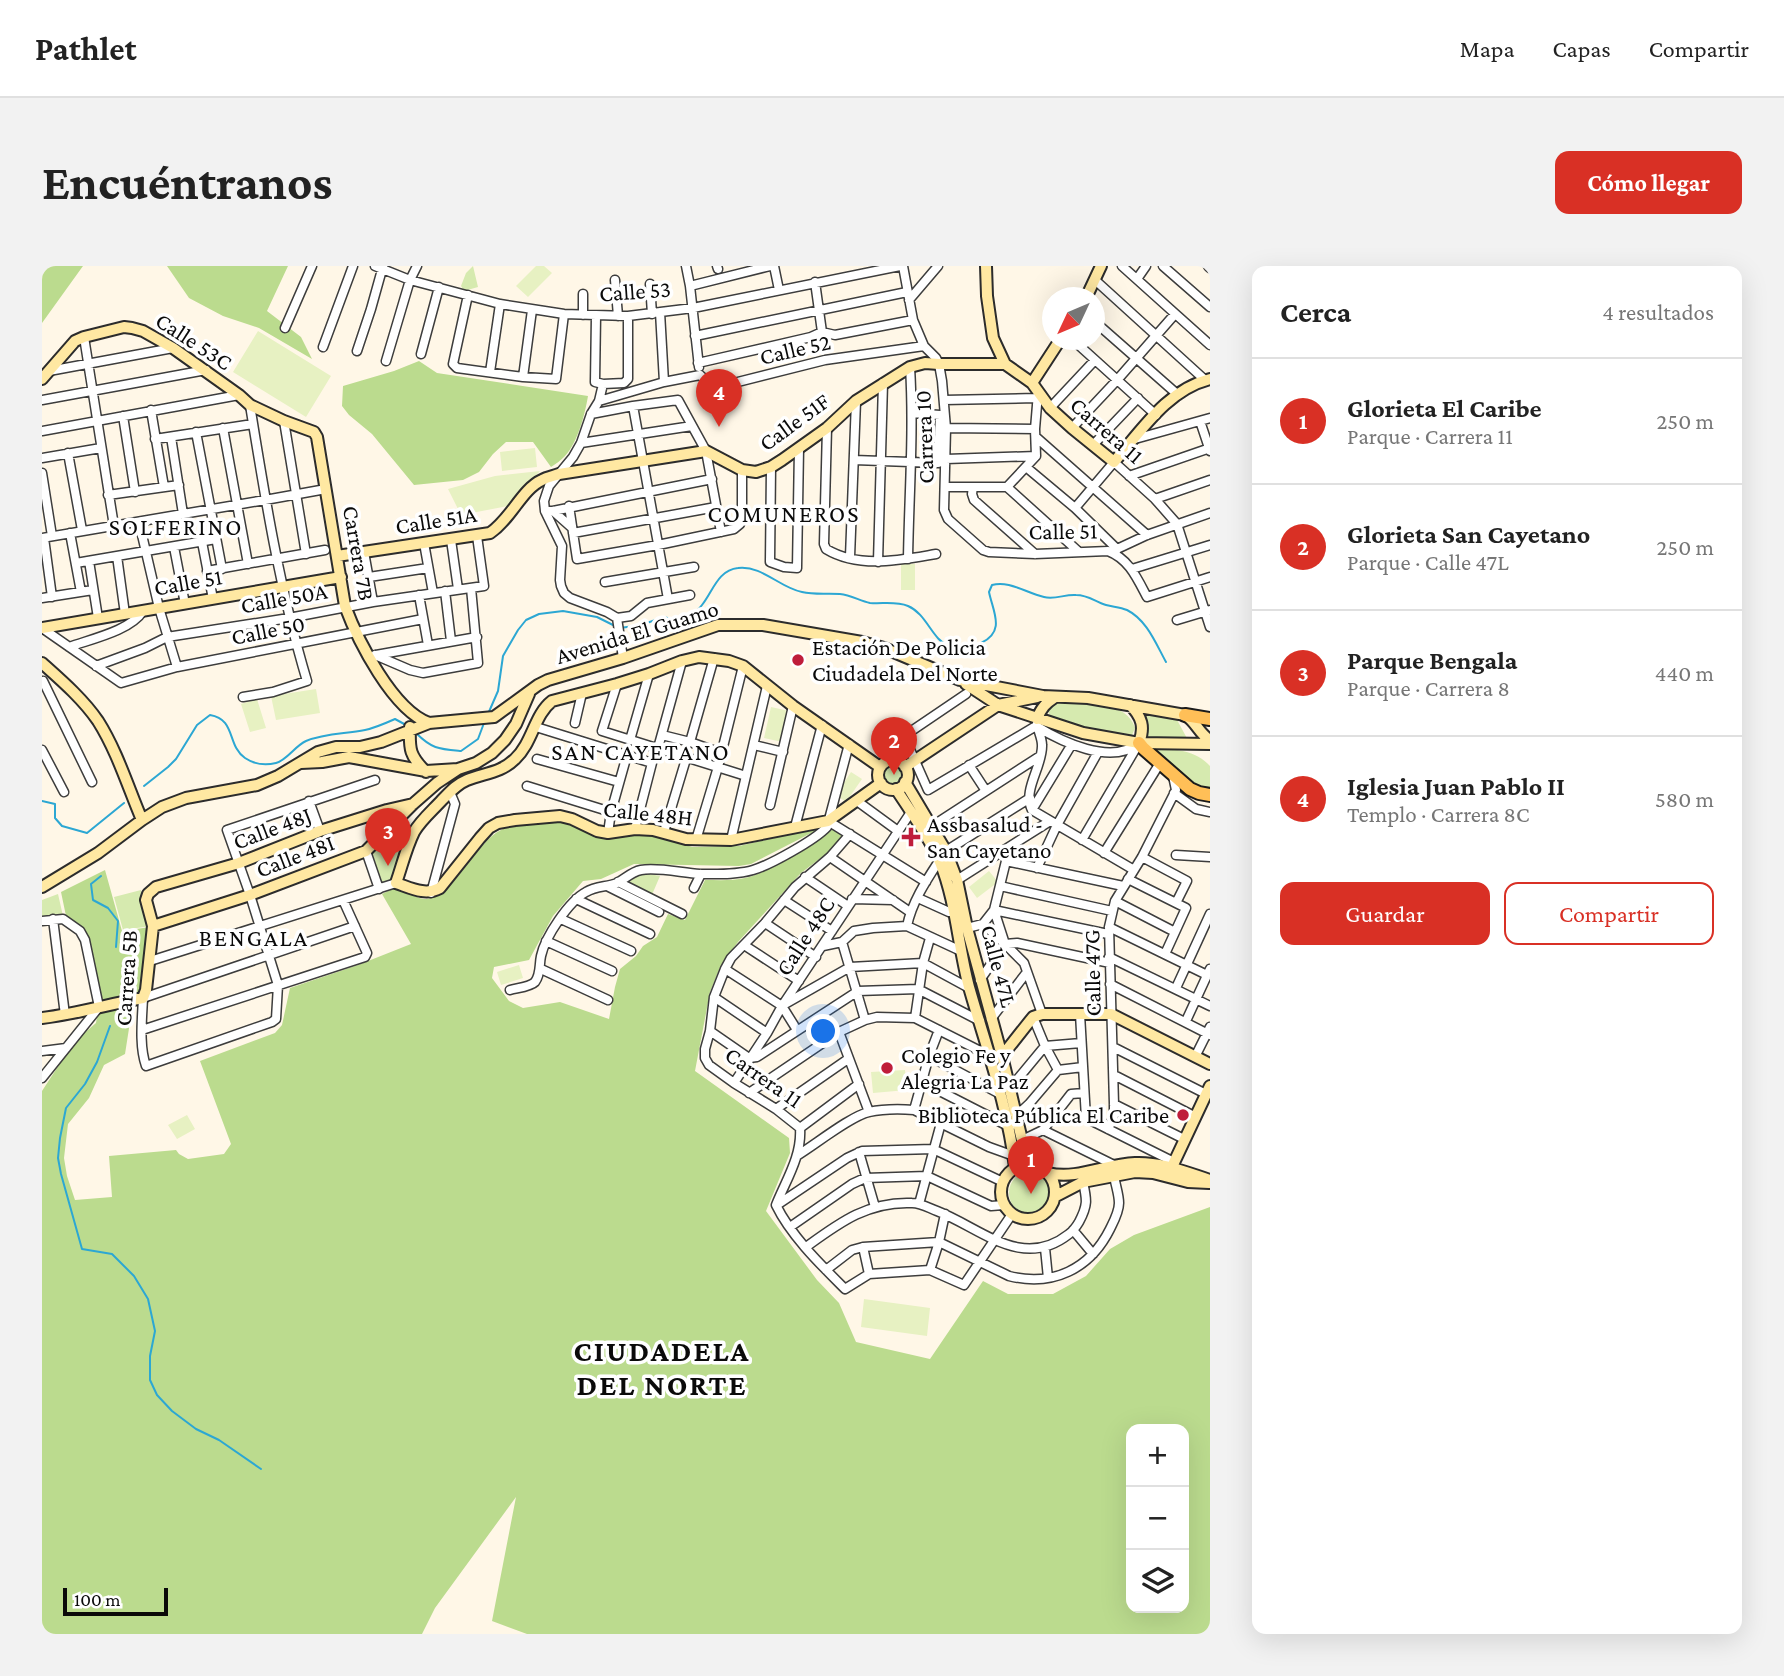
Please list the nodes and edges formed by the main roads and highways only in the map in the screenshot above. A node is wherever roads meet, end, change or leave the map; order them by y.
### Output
1 (1185, 715) road end
2 (1210, 719) edge
3 (1139, 743) road end
4 (1210, 795) edge

1 - 2 main road
3 - 4 main road

